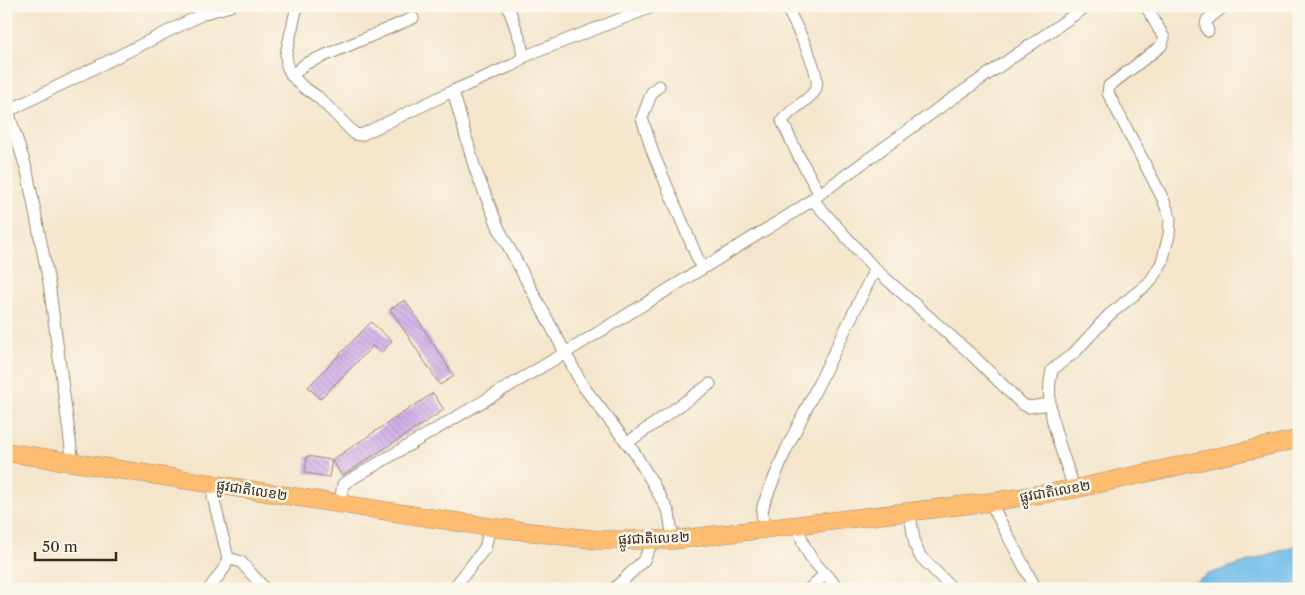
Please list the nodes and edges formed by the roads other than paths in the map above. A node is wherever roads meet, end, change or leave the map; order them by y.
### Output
1 (230, 6) edge
2 (297, 6) edge
3 (508, 6) edge
4 (654, 6) edge
5 (786, 6) edge
6 (1087, 6) edge
7 (1146, 6) edge
8 (1224, 6) edge
9 (204, 10) edge
10 (633, 10) edge
11 (413, 18) dead end
12 (1208, 32) dead end
13 (523, 57) junction
14 (292, 76) junction
15 (659, 86) dead end
16 (452, 91) junction
17 (7, 108) edge
18 (815, 196) junction
19 (875, 269) junction
20 (702, 270) junction
21 (564, 352) junction
22 (710, 384) dead end
23 (1043, 405) dead end
24 (1299, 438) edge
25 (627, 443) junction
26 (6, 452) edge
27 (72, 463) junction
28 (215, 485) junction
29 (1074, 489) junction
30 (340, 502) junction
31 (990, 502) junction
32 (909, 510) junction
33 (799, 525) junction
34 (490, 527) junction
35 (764, 529) junction
36 (653, 540) junction
37 (673, 540) junction
38 (228, 558) junction
39 (825, 574) junction
40 (1034, 587) dead end
41 (209, 589) edge
42 (265, 589) edge
43 (453, 589) edge
44 (614, 589) edge
45 (810, 589) edge
46 (840, 589) edge
47 (953, 589) edge

1 - 9 street
2 - 14 street
3 - 13 street
4 - 10 street
5 - 18 street
6 - 18 street
7 - 29 street
8 - 12 street
9 - 17 street
10 - 13 street
11 - 14 street
13 - 16 street
14 - 16 street
15 - 20 street
16 - 21 street
17 - 27 street
18 - 19 street
18 - 20 street
19 - 23 street
19 - 35 street
20 - 21 street
21 - 25 street
21 - 30 street
22 - 25 street
24 - 29 highway, ផ្លូវជាតិលេខ២
25 - 37 street
26 - 27 highway, ផ្លូវជាតិលេខ២
27 - 28 highway, ផ្លូវជាតិលេខ២
28 - 30 highway, ផ្លូវជាតិលេខ២
28 - 38 street
29 - 31 highway, ផ្លូវជាតិលេខ២
30 - 34 highway, ផ្លូវជាតិលេខ២
31 - 32 highway, ផ្លូវជាតិលេខ២
31 - 40 street
32 - 33 highway, ផ្លូវជាតិលេខ២
32 - 47 street
33 - 35 highway, ផ្លូវជាតិលេខ២
33 - 39 street
34 - 36 highway, ផ្លូវជាតិលេខ២
34 - 43 street
35 - 37 highway, ផ្លូវជាតិលេខ២
36 - 37 highway, ផ្លូវជាតិលេខ២
36 - 44 street
38 - 41 street
38 - 42 street
39 - 45 street
39 - 46 street

